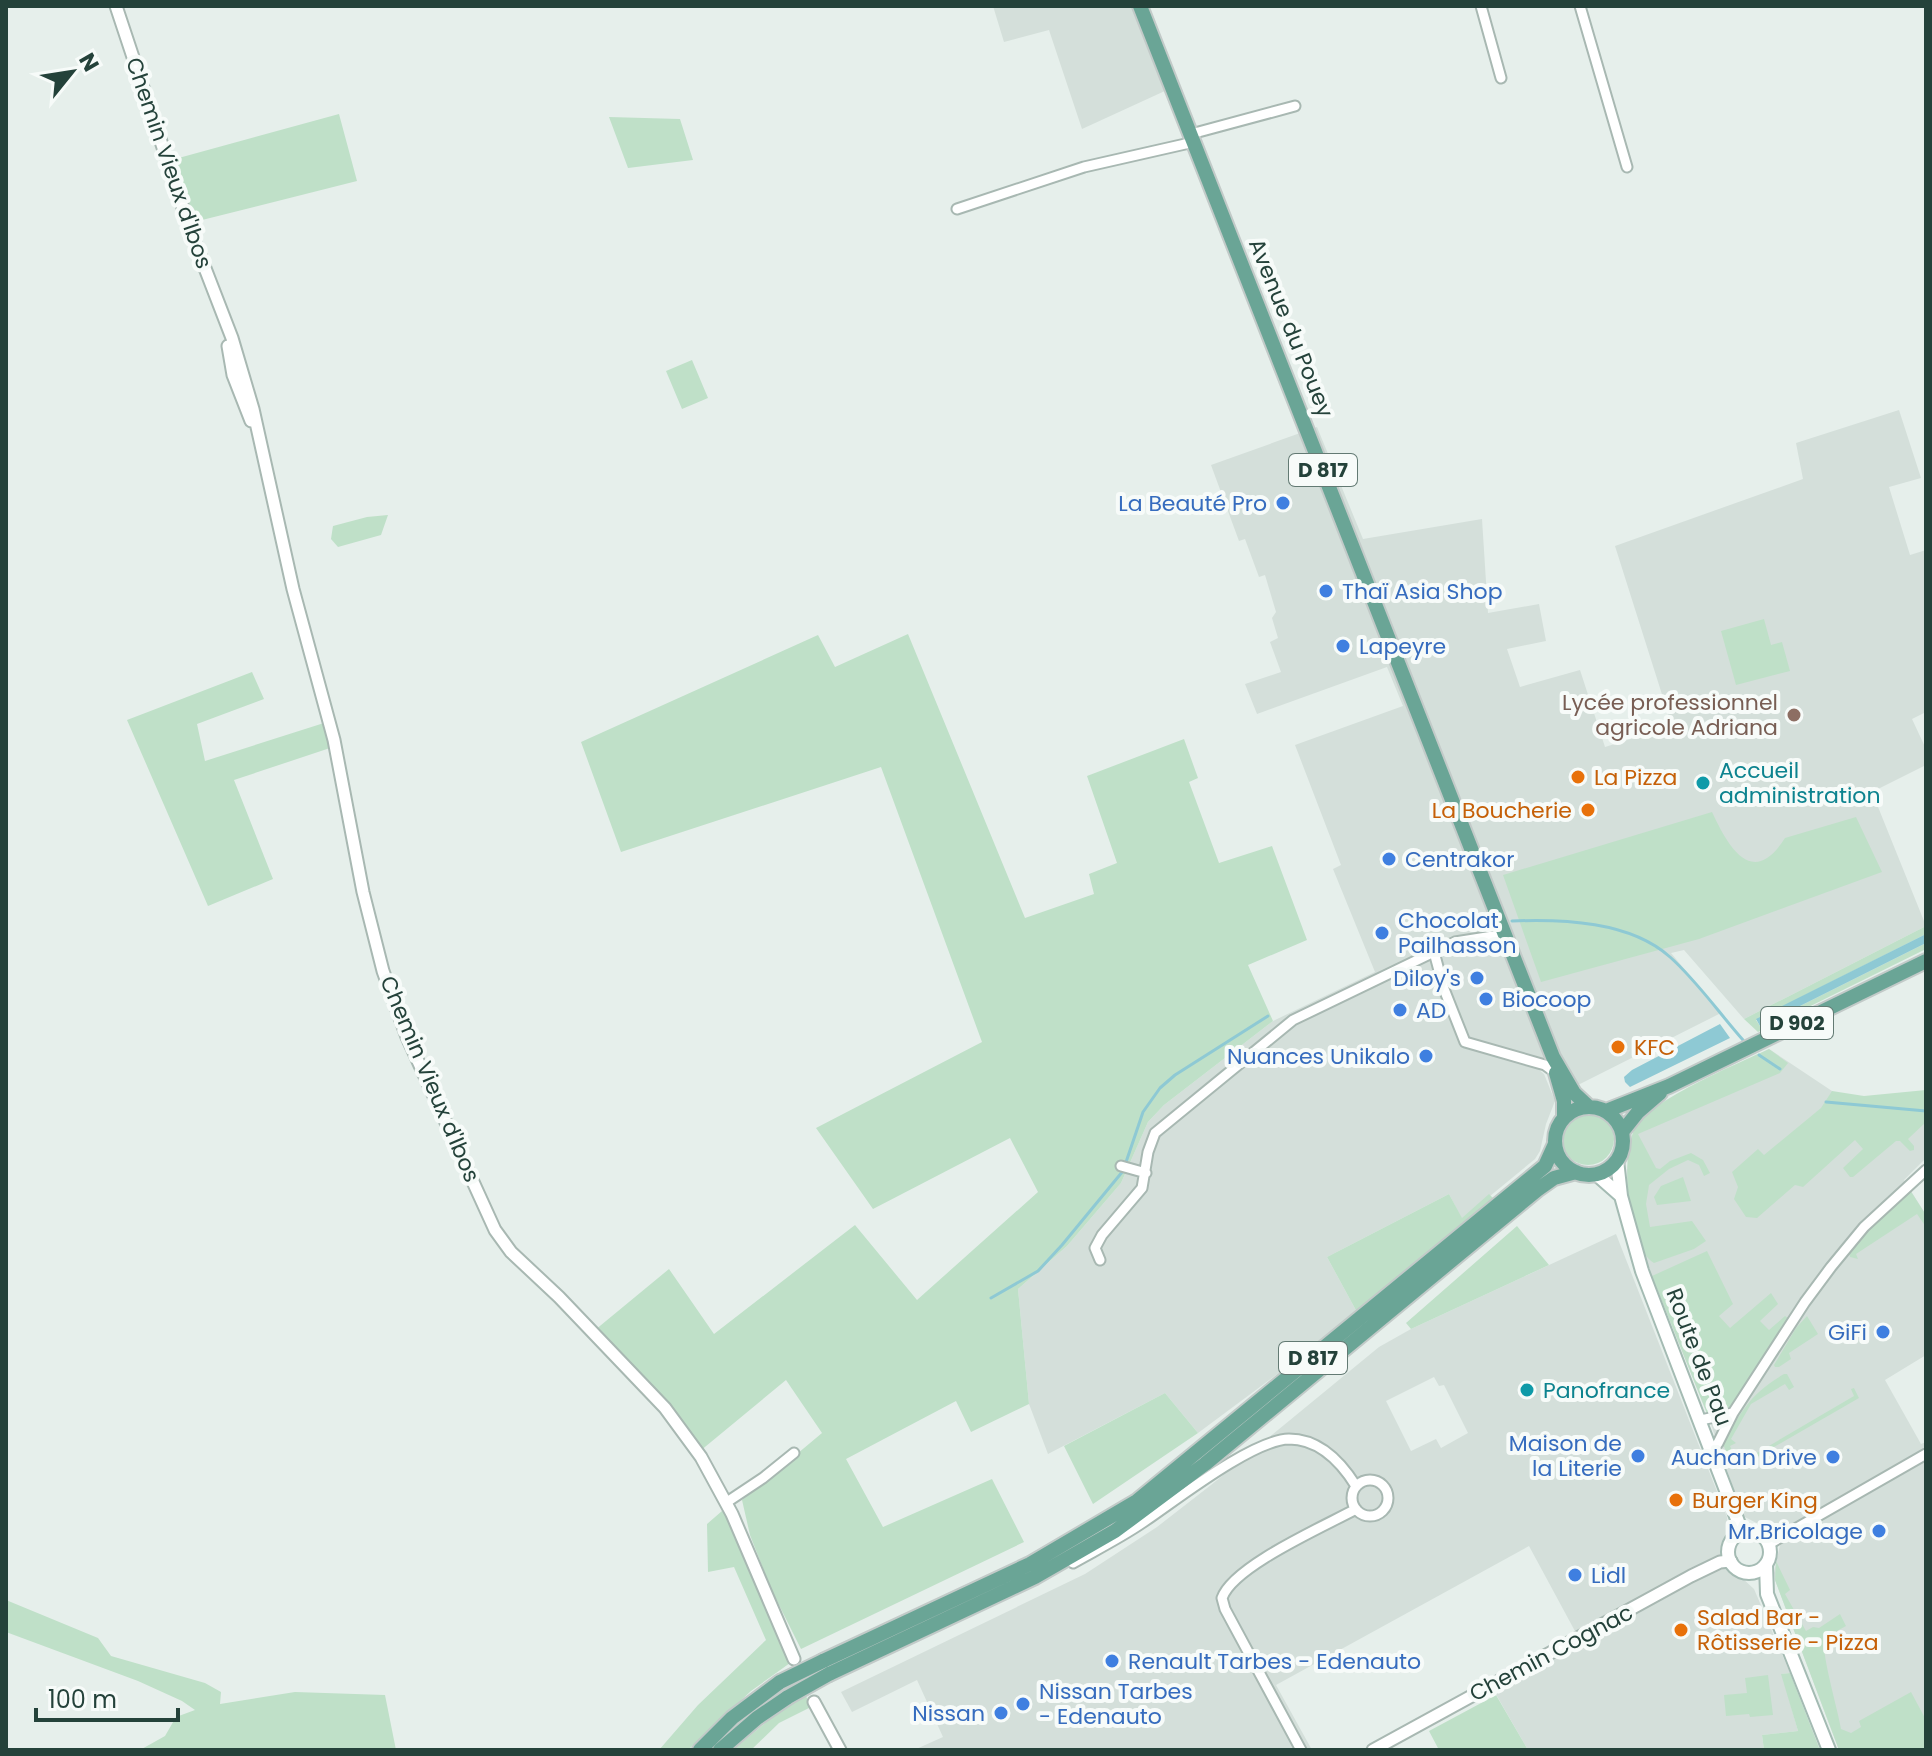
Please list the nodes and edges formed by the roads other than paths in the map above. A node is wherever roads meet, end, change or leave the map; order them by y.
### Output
1 (116, 6) edge
2 (1140, 6) edge
3 (1481, 6) edge
4 (1580, 6) edge
5 (1501, 78) dead end
6 (1295, 106) dead end
7 (1193, 138) junction
8 (1627, 167) dead end
9 (957, 209) dead end
10 (1506, 934) junction
11 (1434, 952) junction
12 (1926, 961) edge
13 (1553, 1057) junction
14 (1556, 1073) junction
15 (1669, 1086) junction
16 (1589, 1107) junction
17 (1606, 1111) junction
18 (1564, 1117) junction
19 (1622, 1132) junction
20 (1555, 1144) junction
21 (1617, 1160) junction
22 (1123, 1167) dead end
23 (1926, 1170) edge
24 (1576, 1172) junction
25 (1146, 1173) junction
26 (1596, 1174) junction
27 (1621, 1196) junction
28 (1100, 1260) dead end
29 (1733, 1413) junction
30 (1701, 1420) junction
31 (1712, 1450) junction
32 (794, 1453) dead end
33 (1926, 1454) edge
34 (1356, 1486) junction
35 (727, 1502) junction
36 (1356, 1509) junction
37 (1742, 1532) junction
38 (1769, 1544) junction
39 (1731, 1561) junction
40 (1766, 1565) junction
41 (1747, 1573) junction
42 (1035, 1577) junction
43 (1767, 1594) junction
44 (794, 1659) dead end
45 (826, 1668) junction
46 (814, 1702) dead end
47 (700, 1750) edge
48 (720, 1750) edge
49 (840, 1750) edge
50 (1301, 1750) edge
51 (1373, 1750) edge
52 (1829, 1750) edge

1 - 35 street, Chemin Vieux d'Ibos
2 - 7 main road, Avenue du Pouey / D 817
3 - 5 street
4 - 8 street
6 - 7 street
7 - 9 street
7 - 10 main road, Avenue du Pouey / D 817
10 - 11 street
10 - 13 main road, D 817
11 - 14 street
11 - 25 street
12 - 15 main road, D 902
13 - 14 main road, D 817
13 - 16 main road, D 817
14 - 18 main road, D 817
15 - 17 main road, D 902
15 - 19 main road, D 902
16 - 17 main road
16 - 18 main road
17 - 19 main road
18 - 20 main road
19 - 21 main road, Route de Pau
20 - 24 main road
20 - 45 main road, D 817
21 - 26 main road
21 - 27 main road, Route de Pau
22 - 25 street
23 - 29 street
24 - 26 main road
24 - 42 main road, D 817
25 - 28 street
26 - 27 main road
27 - 30 main road, Route de Pau
29 - 30 street
29 - 31 street
30 - 31 main road, Route de Pau
31 - 37 main road, Route de Pau
32 - 35 street
33 - 38 street
34 - 36 street
34 - 36 street
34 - 42 street
35 - 44 street, Chemin Vieux d'Ibos
36 - 50 street
37 - 38 main road
37 - 39 main road
38 - 40 main road
39 - 41 main road
39 - 51 street, Chemin Cognac
40 - 41 main road
40 - 43 main road
41 - 43 main road
42 - 45 main road, D 817
43 - 52 main road
45 - 47 main road, D 817, bridge
45 - 48 main road, D 817, bridge
46 - 49 street

